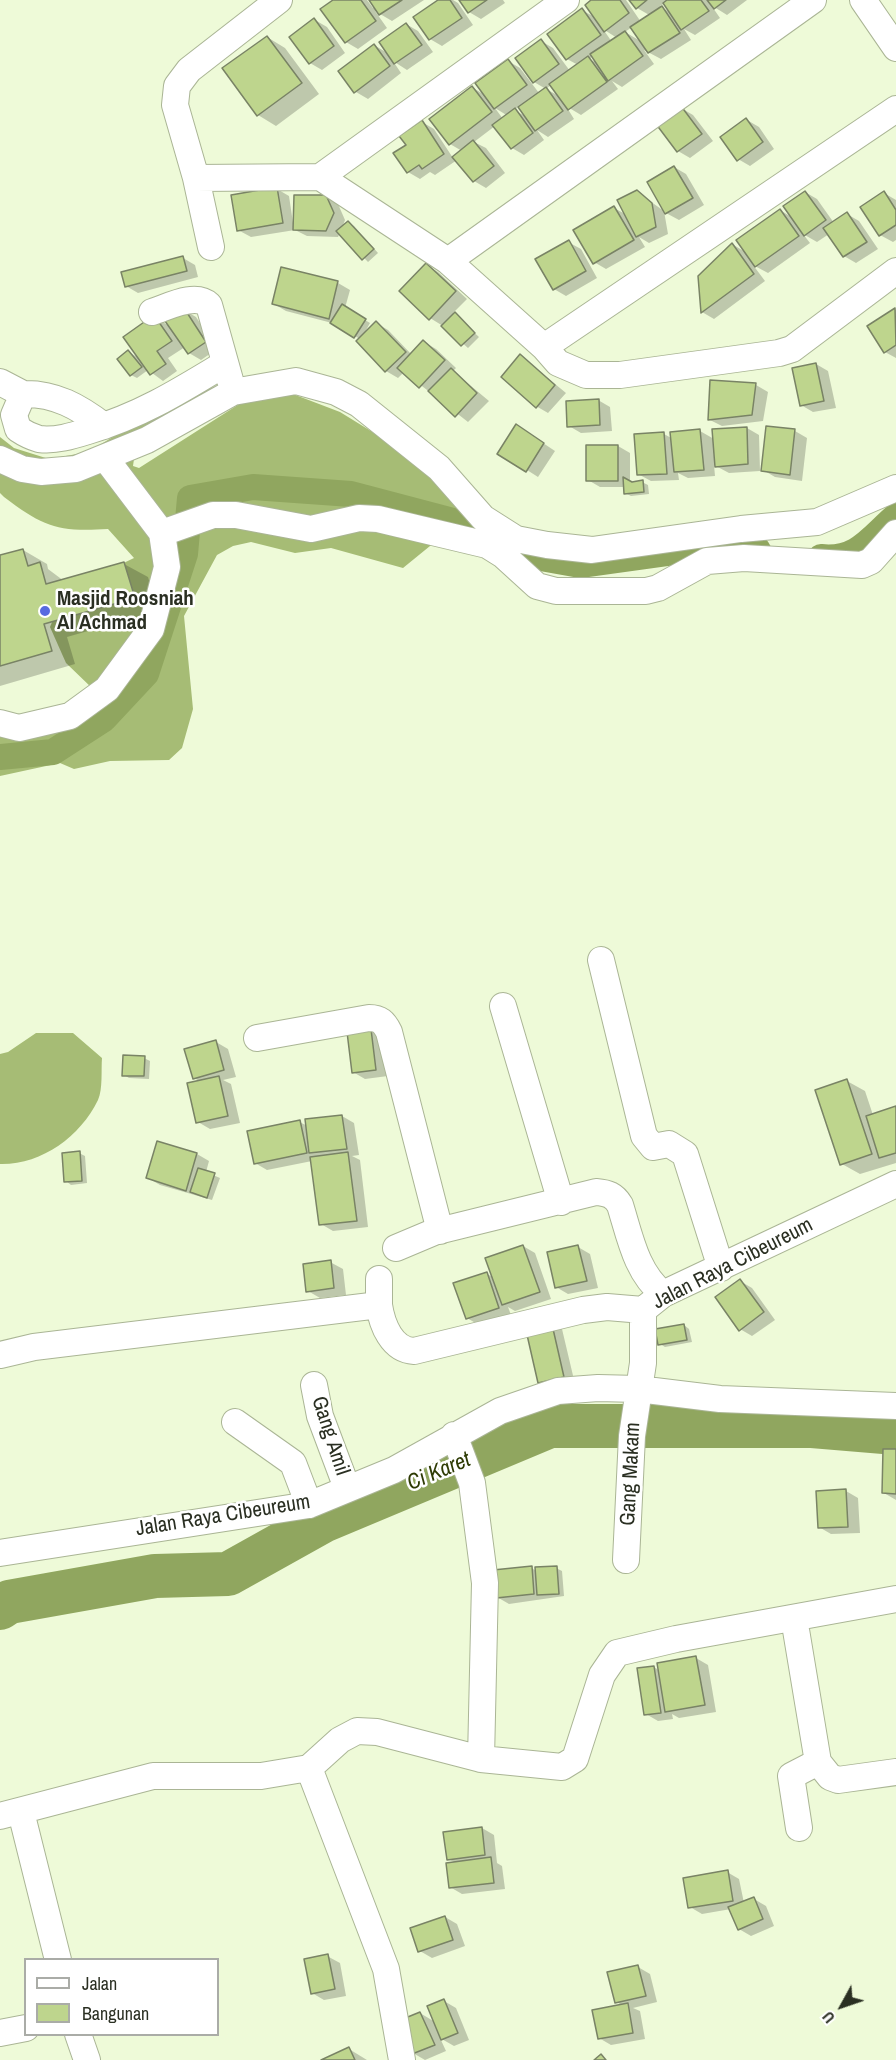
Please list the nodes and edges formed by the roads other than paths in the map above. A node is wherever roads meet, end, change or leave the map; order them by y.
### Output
1 (279, 0) edge
2 (566, 0) edge
3 (813, 0) edge
4 (862, 0) edge
5 (896, 48) edge
6 (896, 109) edge
7 (320, 177) junction
8 (196, 178) junction
9 (211, 247) dead end
10 (448, 261) junction
11 (896, 271) edge
12 (152, 312) dead end
13 (544, 347) junction
14 (224, 363) junction
15 (0, 382) edge
16 (233, 392) junction
17 (23, 394) junction
18 (104, 426) junction
19 (0, 459) edge
20 (106, 459) junction
21 (896, 488) edge
22 (172, 529) junction
23 (896, 533) edge
24 (0, 723) edge
25 (601, 960) dead end
26 (503, 1006) dead end
27 (257, 1038) dead end
28 (896, 1184) edge
29 (561, 1202) junction
30 (440, 1231) junction
31 (396, 1248) dead end
32 (722, 1268) junction
33 (379, 1279) dead end
34 (653, 1302) junction
35 (379, 1305) junction
36 (0, 1355) edge
37 (314, 1385) dead end
38 (638, 1389) junction
39 (896, 1406) edge
40 (235, 1422) dead end
41 (458, 1445) junction
42 (347, 1488) junction
43 (309, 1505) junction
44 (0, 1553) edge
45 (626, 1560) dead end
46 (896, 1599) edge
47 (795, 1618) junction
48 (481, 1759) junction
49 (818, 1762) junction
50 (309, 1768) junction
51 (896, 1772) edge
52 (10, 1814) edge
53 (799, 1828) dead end
54 (58, 1958) edge
55 (24, 2028) edge
56 (0, 2033) edge
57 (79, 2036) edge
58 (87, 2060) edge
59 (402, 2060) edge

1 - 8 street
2 - 7 street
3 - 10 street
4 - 5 street
6 - 13 street
7 - 8 street
7 - 10 street
8 - 9 street
10 - 13 street
11 - 13 street
12 - 14 street
14 - 16 street
14 - 18 street
15 - 17 street
16 - 20 street
16 - 21 street
17 - 18 street
17 - 18 street
19 - 20 street
20 - 22 street
22 - 23 street
22 - 24 street
25 - 32 street
26 - 29 street
27 - 30 street
28 - 32 street, Jalan Raya Cibeureum
29 - 30 street
29 - 34 street
30 - 31 street
32 - 34 street, Jalan Raya Cibeureum
33 - 35 street
34 - 35 street
34 - 38 street, Jalan Raya Cibeureum
35 - 36 street
37 - 42 street, Gang Amil
38 - 39 street, Jalan Raya Cibeureum
38 - 41 street, Jalan Raya Cibeureum
38 - 45 street, Gang Makam
40 - 43 street
41 - 42 street, Jalan Raya Cibeureum
41 - 48 street
42 - 43 street, Jalan Raya Cibeureum
43 - 44 street, Jalan Raya Cibeureum
46 - 47 street
47 - 48 street
47 - 49 street
48 - 50 street
49 - 51 street
49 - 53 street
50 - 52 street
50 - 59 street
52 - 54 street
55 - 56 street
57 - 58 street

